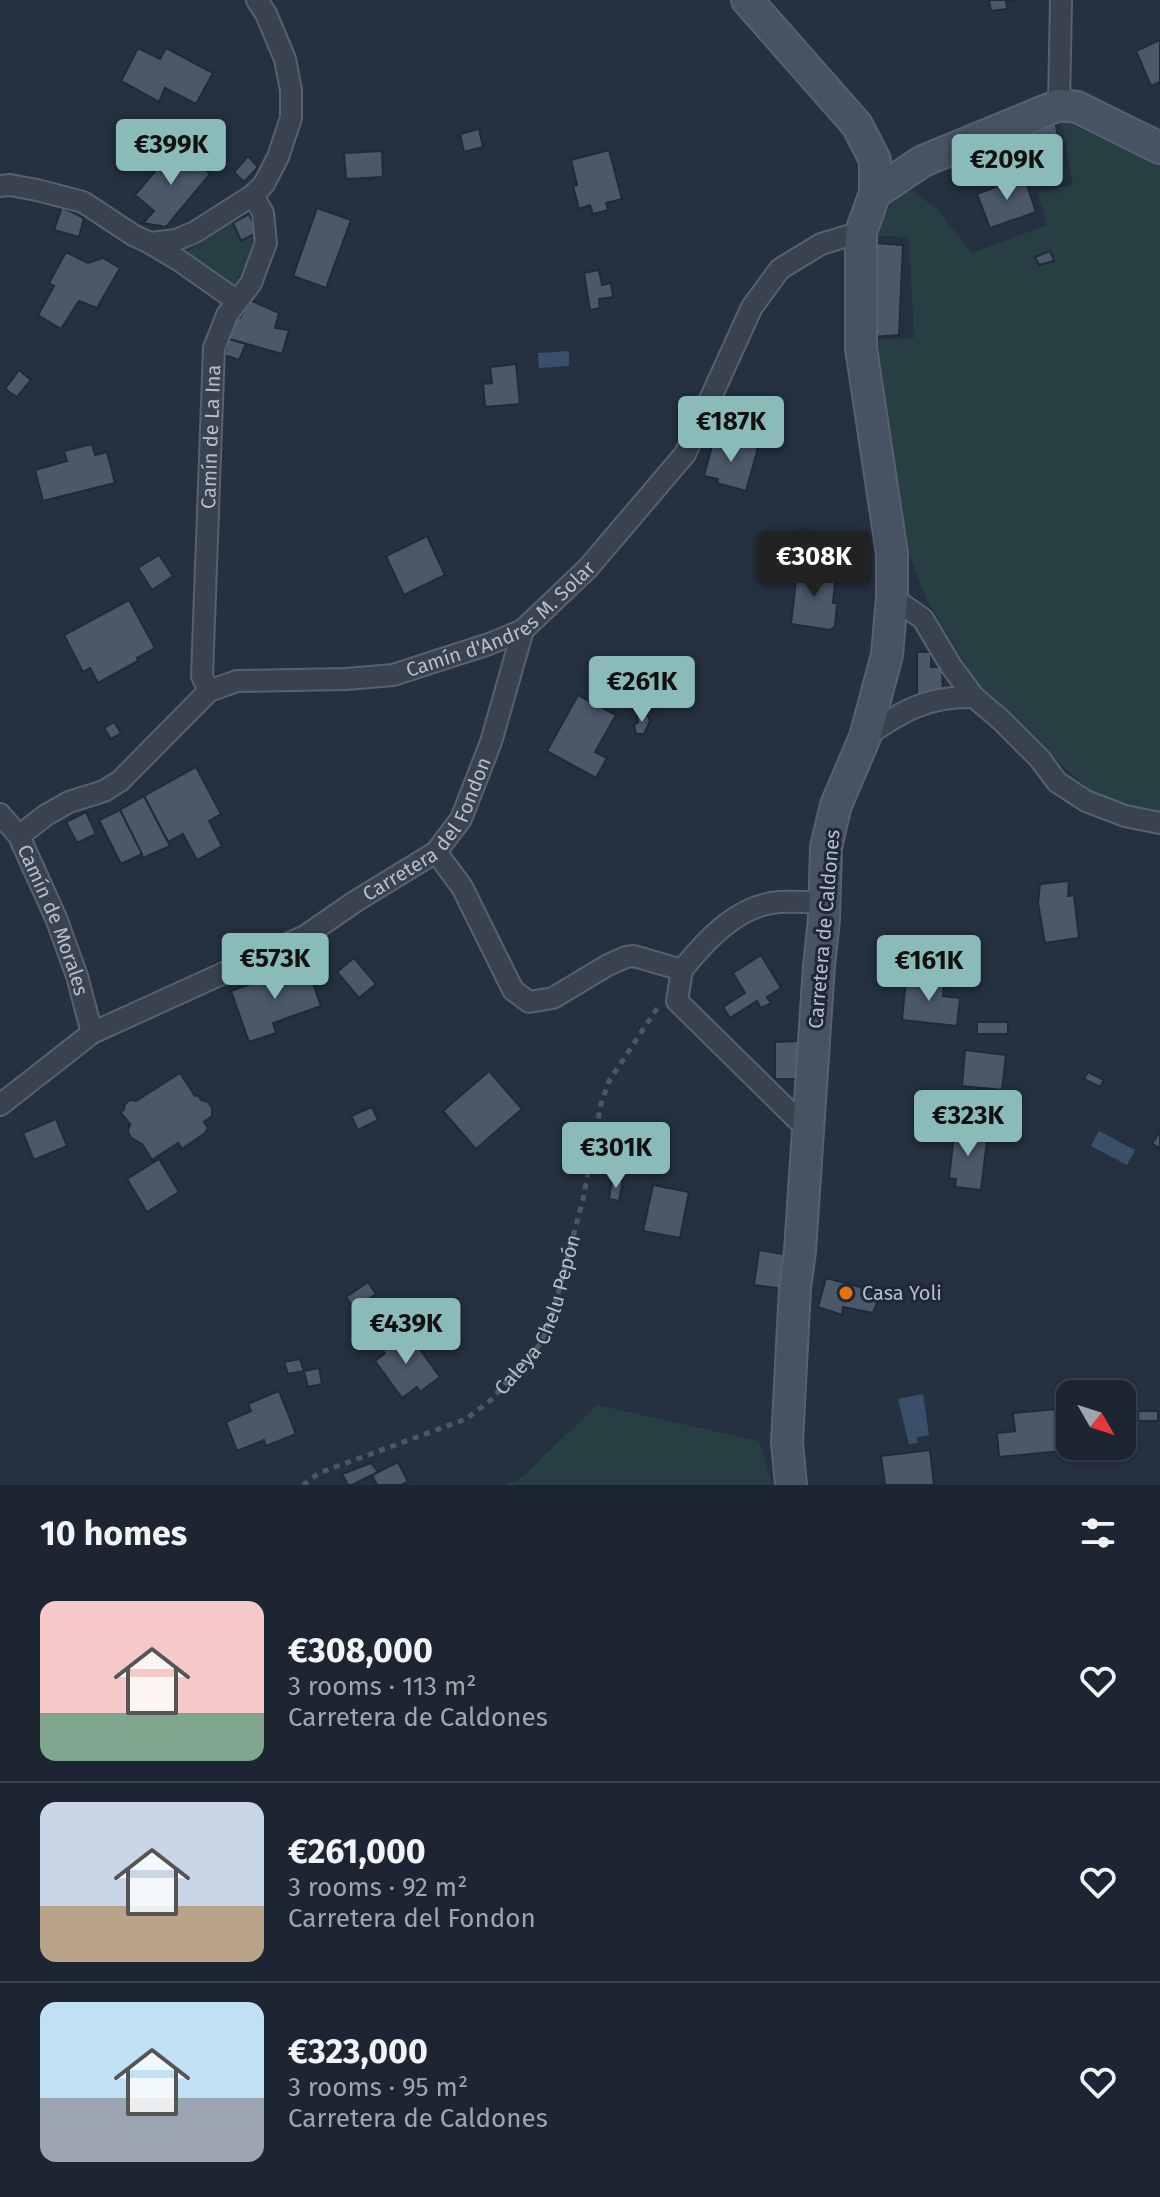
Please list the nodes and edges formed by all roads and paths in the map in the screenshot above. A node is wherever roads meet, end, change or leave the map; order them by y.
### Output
1 (257, 0) edge
2 (747, 0) edge
3 (1061, 0) edge
4 (1059, 105) junction
5 (1160, 148) edge
6 (0, 186) edge
7 (875, 193) junction
8 (253, 195) junction
9 (861, 232) junction
10 (150, 243) junction
11 (237, 301) junction
12 (892, 597) junction
13 (523, 630) junction
14 (209, 691) junction
15 (974, 697) junction
16 (865, 737) junction
17 (0, 814) edge
18 (1160, 823) edge
19 (19, 836) junction
20 (436, 852) junction
21 (824, 903) junction
22 (682, 970) junction
23 (658, 1007) dead end
24 (92, 1033) junction
25 (0, 1105) edge
26 (809, 1131) junction
27 (303, 1485) edge
28 (791, 1485) edge

1 - 8 street
2 - 7 street, Carretera de Caldones
3 - 4 street
4 - 5 street
4 - 7 street
6 - 10 street
7 - 9 street, Carretera de Caldones
8 - 10 street
8 - 11 street, Camín de La Ina
9 - 12 street, Carretera de Caldones
9 - 13 street, Camín d'Andres M. Solar
10 - 11 street
11 - 14 street, Camín de La Ina
12 - 15 street
12 - 16 street, Carretera de Caldones
13 - 14 street, Camín d'Andres M. Solar
13 - 20 street, Carretera del Fondon
14 - 19 street
15 - 16 street
15 - 18 street
16 - 21 street, Carretera de Caldones
17 - 19 street, Camín de Morales
19 - 24 street, Camín de Morales
20 - 22 street
20 - 24 street, Carretera del Fondon
21 - 22 street
21 - 26 street, Carretera de Caldones
22 - 26 street
23 - 27 path, Caleya Chelu Pepón
24 - 25 street, Carretera del Fondon
26 - 28 street, Carretera de Caldones

